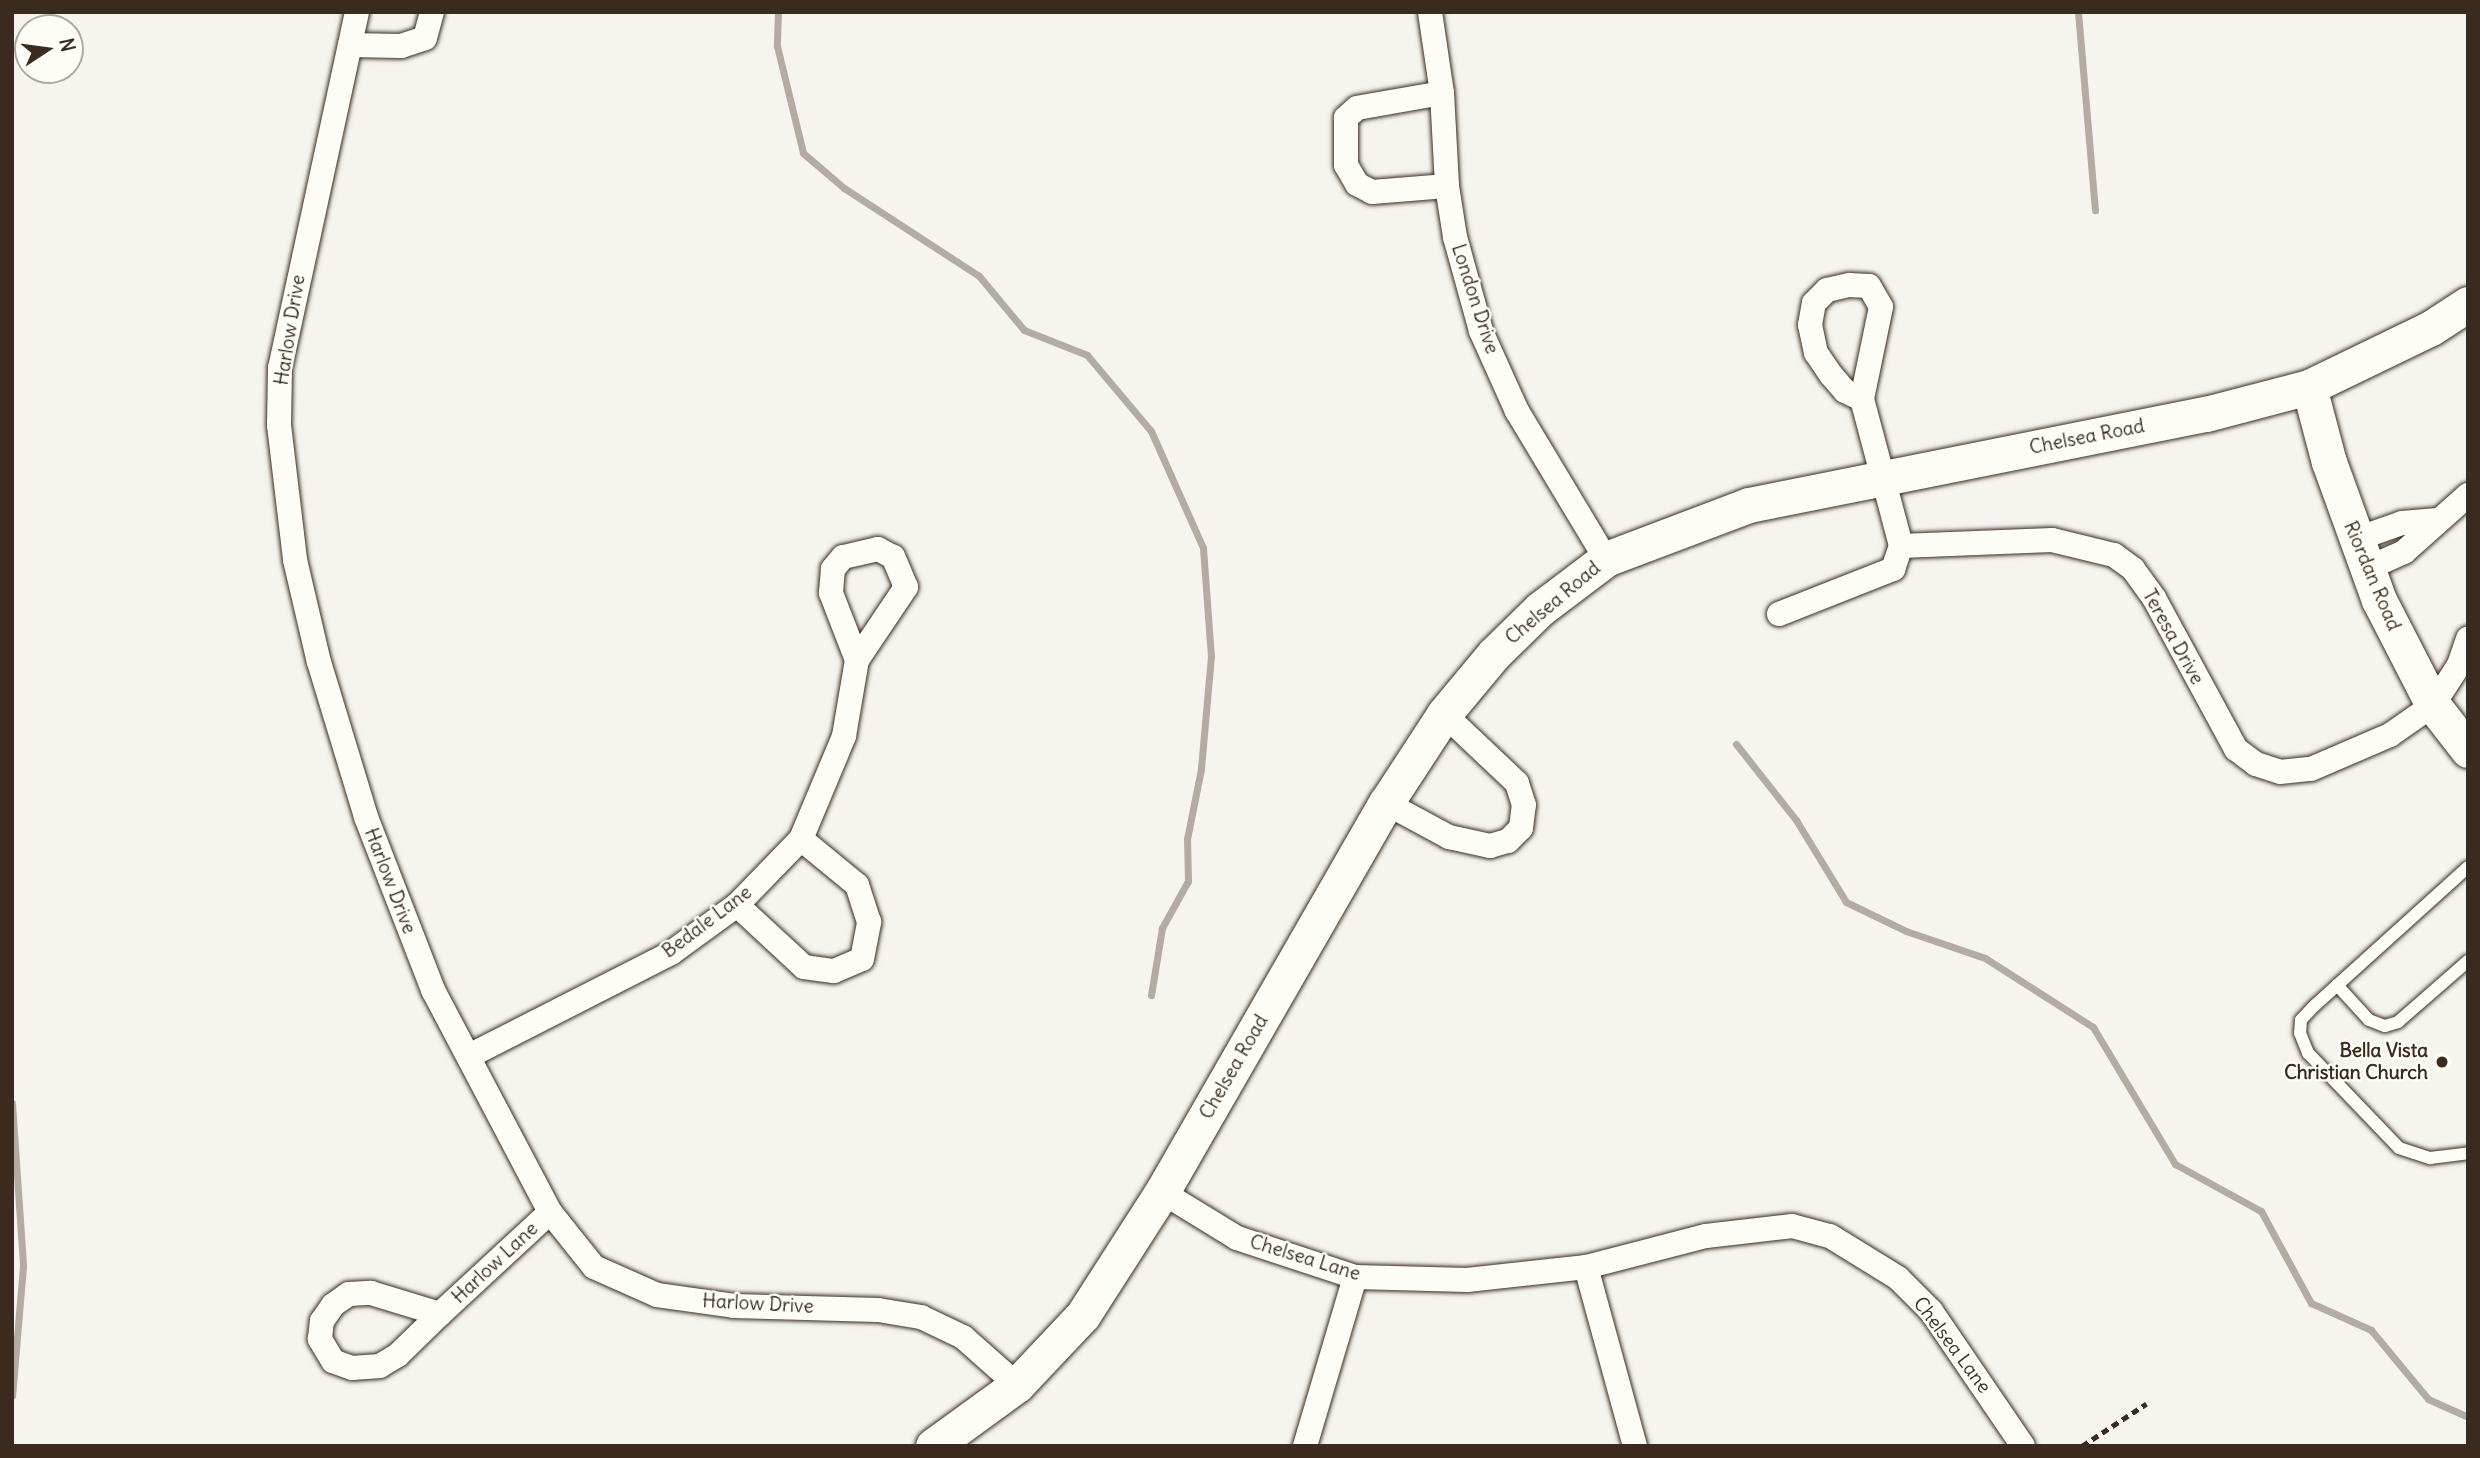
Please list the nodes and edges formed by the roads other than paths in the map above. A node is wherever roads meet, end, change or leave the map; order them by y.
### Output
1 (357, 12) edge
2 (432, 12) edge
3 (1430, 12) edge
4 (350, 45) junction
5 (1443, 93) junction
6 (1447, 186) junction
7 (2468, 304) edge
8 (2309, 387) junction
9 (1862, 399) dead end
10 (1879, 477) junction
11 (2468, 495) edge
12 (1901, 546) junction
13 (2360, 554) junction
14 (1605, 559) junction
15 (1779, 614) dead end
16 (2468, 639) edge
17 (857, 660) dead end
18 (2433, 705) junction
19 (1444, 714) junction
20 (2468, 750) edge
21 (1386, 803) junction
22 (801, 839) junction
23 (2468, 867) edge
24 (737, 905) junction
25 (2468, 961) edge
26 (2337, 985) junction
27 (471, 1055) junction
28 (2468, 1153) edge
29 (1162, 1192) junction
30 (550, 1212) junction
31 (1586, 1267) junction
32 (1355, 1277) junction
33 (440, 1314) dead end
34 (1017, 1385) junction
35 (933, 1446) edge
36 (1305, 1446) edge
37 (1635, 1446) edge
38 (2023, 1446) edge

1 - 4 street, Harlow Drive
2 - 4 street
3 - 5 street, London Drive
4 - 27 street, Harlow Drive
5 - 6 street, London Drive
5 - 6 street
6 - 14 street, London Drive
7 - 8 street, Chelsea Road
8 - 10 street, Chelsea Road
8 - 13 street, Riordan Road
9 - 10 street
10 - 12 street
10 - 14 street, Chelsea Road
11 - 13 street
12 - 15 street
12 - 18 street, Teresa Drive
13 - 18 street, Riordan Road
14 - 19 street, Chelsea Road
16 - 18 street
17 - 22 street, Bedale Lane
18 - 20 street, Riordan Road
19 - 21 street, Chelsea Road
19 - 21 street
21 - 29 street, Chelsea Road
22 - 24 street, Bedale Lane
22 - 24 street
23 - 26 lane
24 - 27 street, Bedale Lane
25 - 26 lane
26 - 28 lane
27 - 30 street, Harlow Drive
29 - 32 street, Chelsea Lane
29 - 34 street, Chelsea Road
30 - 33 street, Harlow Lane
30 - 34 street, Harlow Drive
31 - 32 street, Chelsea Lane
31 - 37 street
31 - 38 street, Chelsea Lane
32 - 36 street
34 - 35 street, Chelsea Road

